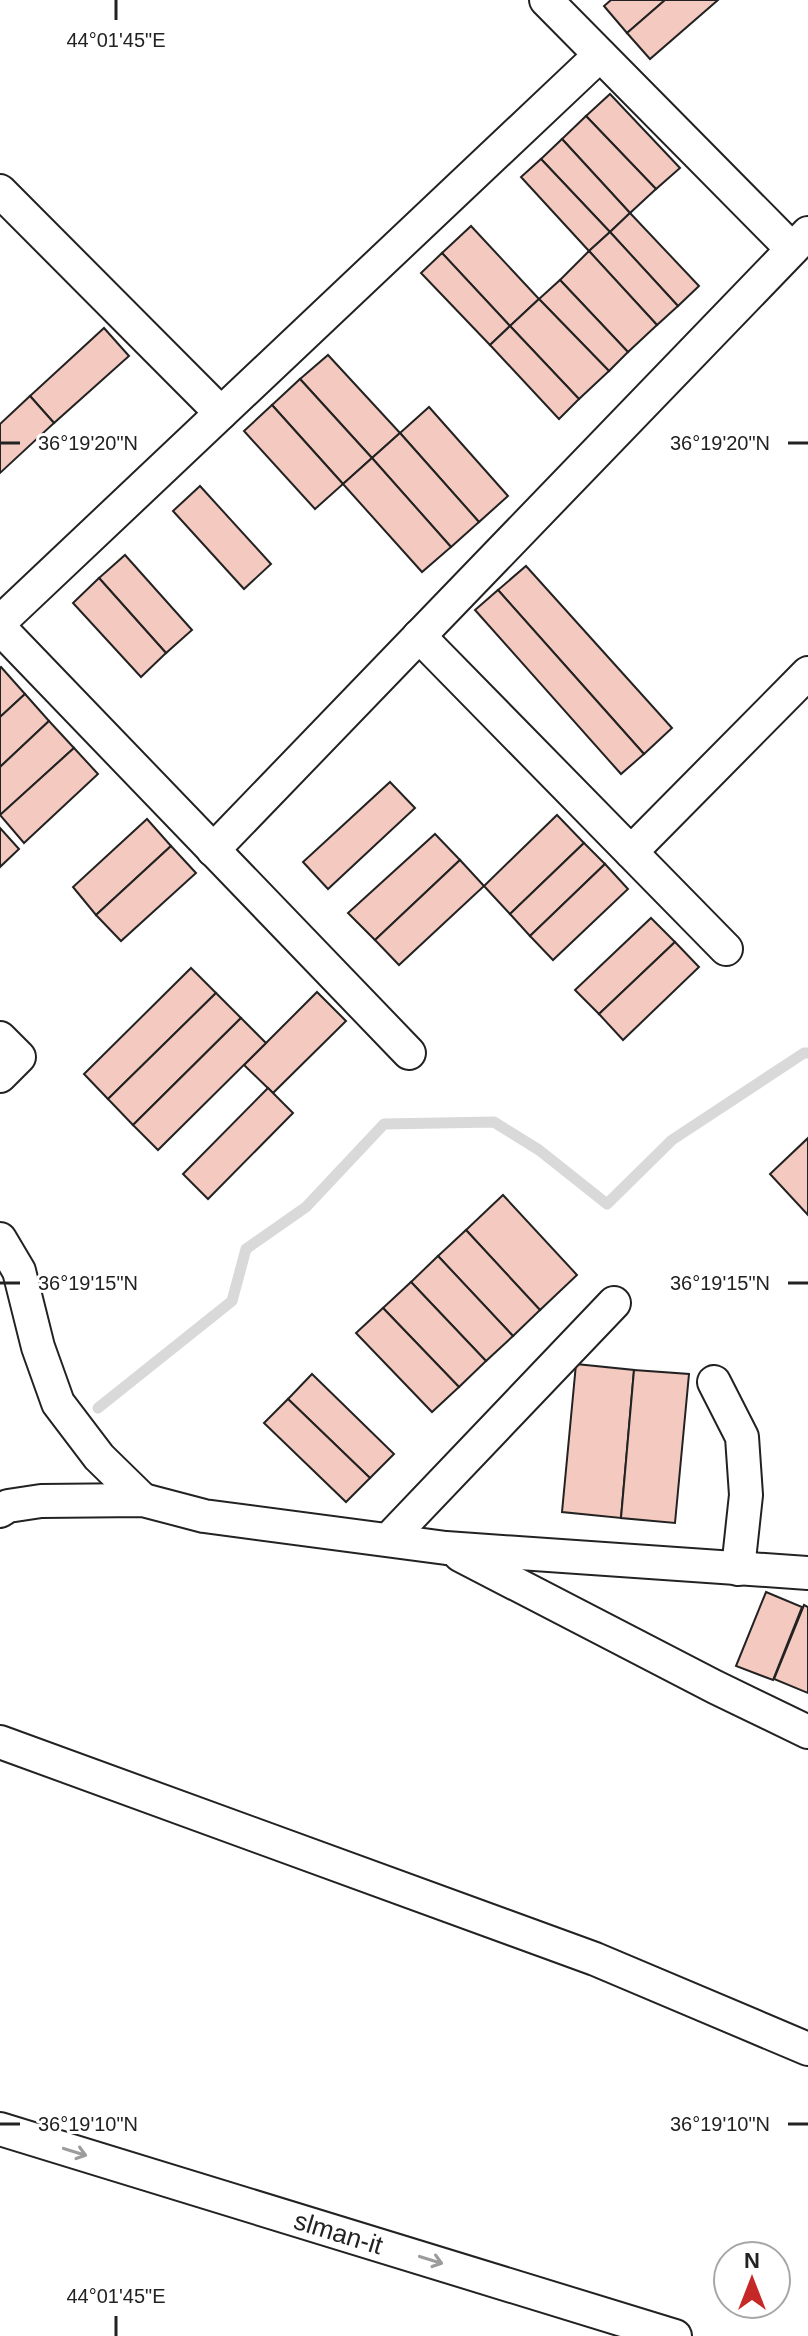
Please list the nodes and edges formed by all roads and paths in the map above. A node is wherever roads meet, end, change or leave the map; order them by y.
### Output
1 (546, 0) edge
2 (600, 55) junction
3 (0, 191) edge
4 (800, 241) edge
5 (221, 413) junction
6 (0, 622) edge
7 (0, 628) edge
8 (419, 636) junction
9 (808, 673) edge
10 (213, 850) junction
11 (631, 852) junction
12 (726, 949) dead end
13 (0, 1038) edge
14 (409, 1053) dead end
15 (0, 1076) edge
16 (0, 1239) edge
17 (614, 1303) dead end
18 (714, 1382) dead end
19 (143, 1500) junction
20 (0, 1511) edge
21 (389, 1539) junction
22 (446, 1548) junction
23 (738, 1569) junction
24 (808, 1573) edge
25 (808, 1732) edge
26 (0, 1742) edge
27 (808, 2049) edge
28 (0, 2129) edge
29 (601, 2325) edge
30 (675, 2336) edge

1 - 2 street
2 - 4 street
2 - 5 street
3 - 5 street
4 - 8 street
5 - 6 street
7 - 10 street
8 - 10 street
8 - 11 street
9 - 11 street
10 - 14 street
11 - 12 street
13 - 15 street
16 - 19 street
17 - 21 street
18 - 23 street
19 - 20 street
19 - 21 street
21 - 22 street
22 - 23 street
22 - 25 street
23 - 24 street
26 - 27 street
28 -> 29 street, slman-it
29 - 30 street, slman-it

